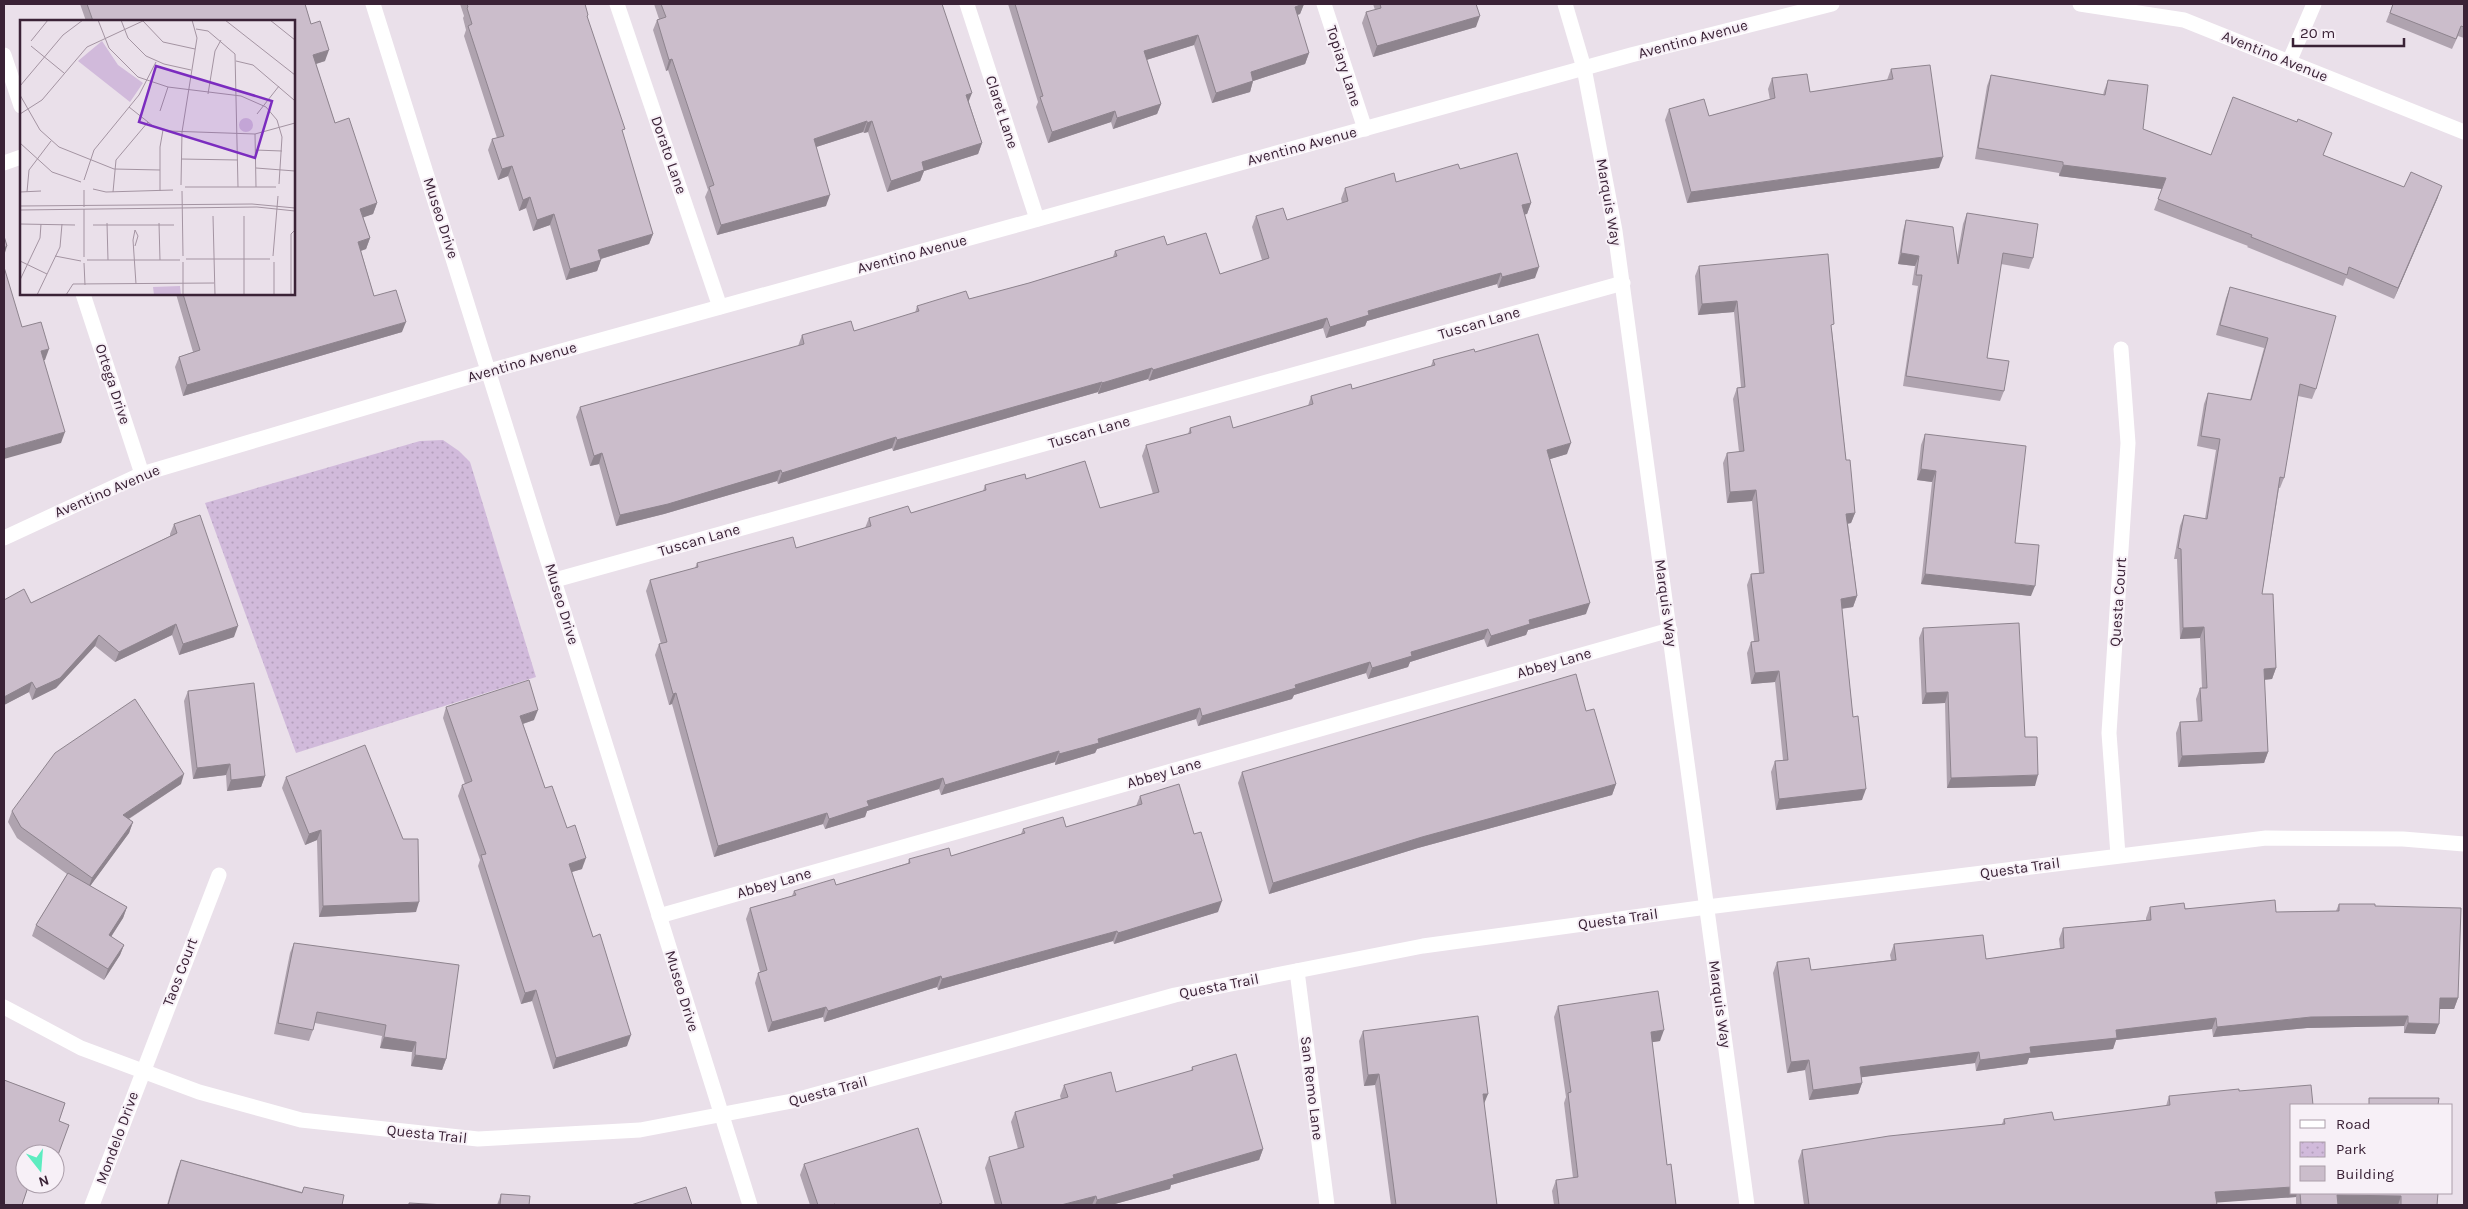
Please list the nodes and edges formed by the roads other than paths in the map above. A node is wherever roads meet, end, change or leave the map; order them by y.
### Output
1 (373, 4) edge
2 (617, 4) edge
3 (967, 4) edge
4 (1324, 4) edge
5 (1565, 4) edge
6 (1832, 4) edge
7 (2080, 4) edge
8 (2314, 4) edge
9 (4, 55) edge
10 (2289, 62) junction
11 (1584, 68) junction
12 (20, 103) edge
13 (1365, 129) junction
14 (2464, 132) edge
15 (20, 157) edge
16 (4, 163) edge
17 (1037, 219) junction
18 (1623, 283) junction
19 (83, 295) edge
20 (720, 307) junction
21 (2121, 349) dead end
22 (489, 371) junction
23 (142, 474) junction
24 (4, 538) edge
25 (555, 580) junction
26 (1670, 630) junction
27 (2464, 844) edge
28 (2118, 855) junction
29 (218, 875) dead end
30 (1707, 907) junction
31 (659, 916) junction
32 (1297, 971) junction
33 (4, 1007) edge
34 (142, 1070) junction
35 (720, 1115) junction
36 (92, 1205) edge
37 (750, 1205) edge
38 (1327, 1205) edge
39 (1746, 1205) edge

1 - 22 street, Museo Drive
2 - 20 street, Dorato Lane
3 - 17 street, Claret Lane
4 - 13 street, Topiary Lane
5 - 11 street, Marquis Way
6 - 11 street, Aventino Avenue
7 - 10 street, Aventino Avenue
8 - 10 street
9 - 12 street
10 - 14 street, Aventino Avenue
11 - 13 street, Aventino Avenue
11 - 18 street, Marquis Way
13 - 17 street, Aventino Avenue
15 - 16 street
17 - 20 street, Aventino Avenue
18 - 25 street, Tuscan Lane
18 - 26 street, Marquis Way
19 - 23 street, Ortega Drive
20 - 22 street, Aventino Avenue
21 - 28 street, Questa Court
22 - 23 street, Aventino Avenue
22 - 25 street, Museo Drive
23 - 24 street, Aventino Avenue
25 - 31 street, Museo Drive
26 - 30 street, Marquis Way
26 - 31 street, Abbey Lane
27 - 28 street, Questa Trail
28 - 30 street, Questa Trail
29 - 34 street, Taos Court
30 - 32 street, Questa Trail
30 - 39 street, Marquis Way
31 - 35 street, Museo Drive
32 - 35 street, Questa Trail
32 - 38 street, San Remo Lane
33 - 34 street, Questa Trail
34 - 35 street, Questa Trail
34 - 36 street, Mondelo Drive
35 - 37 street, Museo Drive

